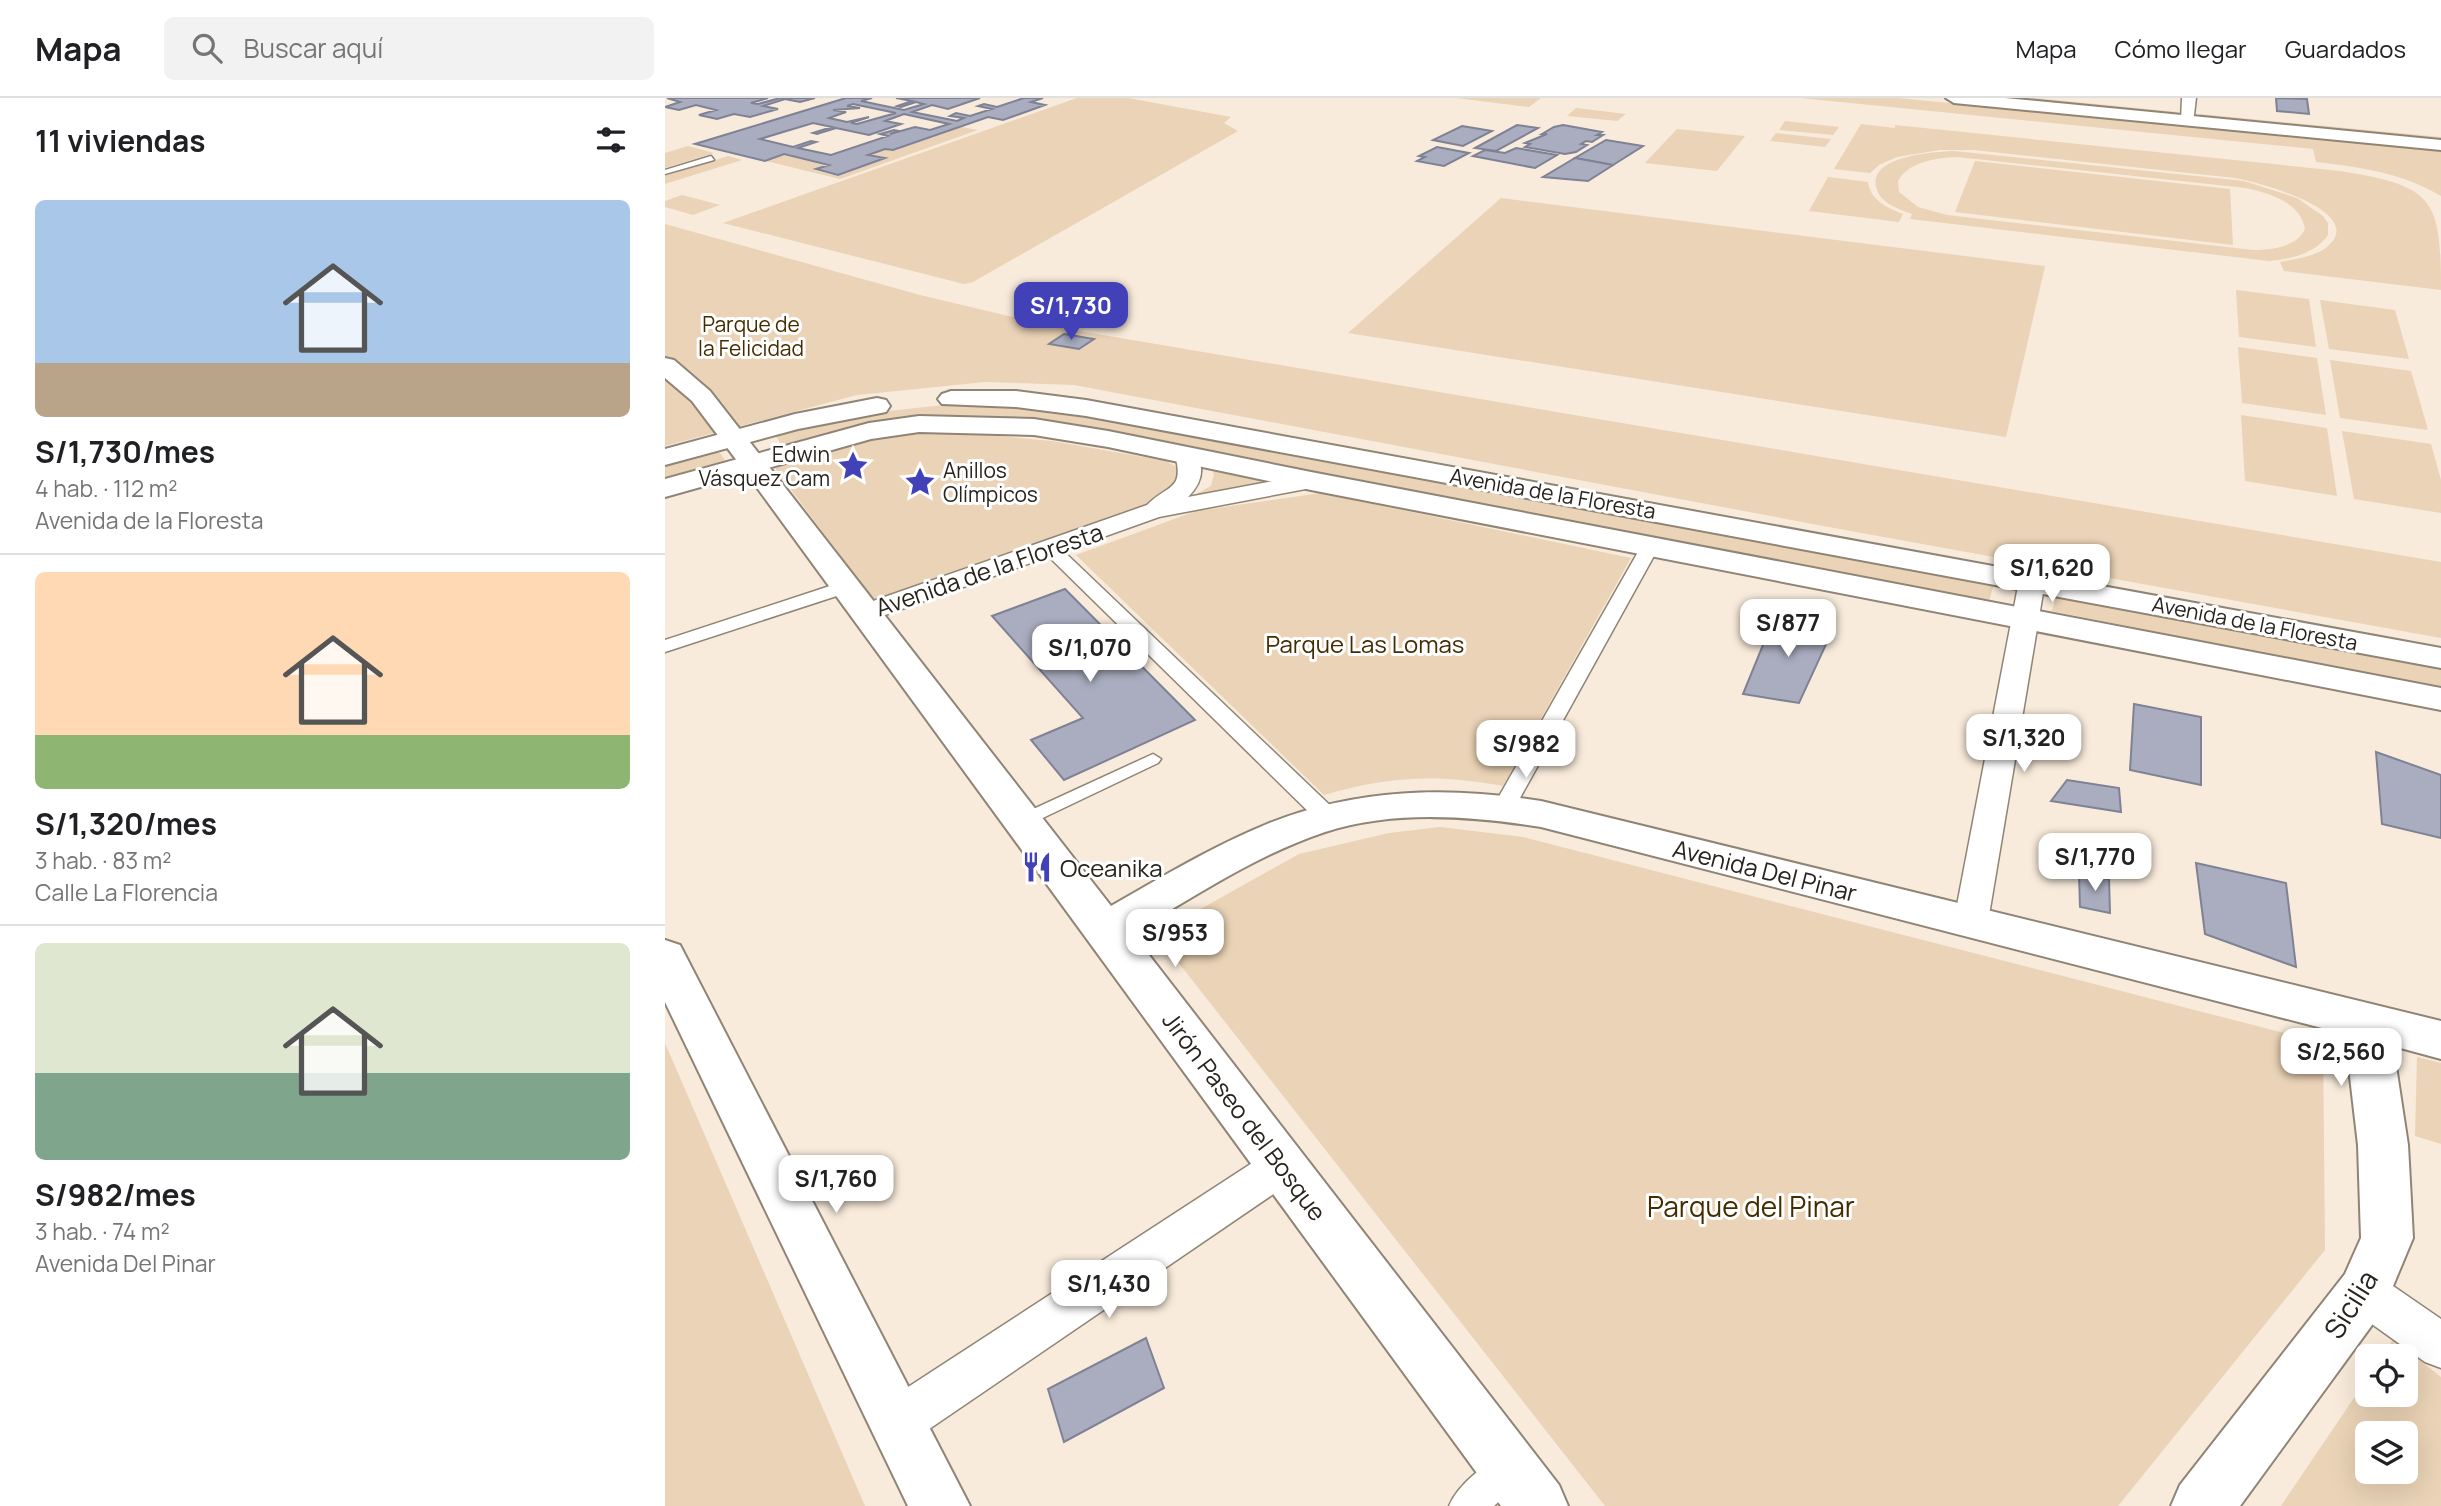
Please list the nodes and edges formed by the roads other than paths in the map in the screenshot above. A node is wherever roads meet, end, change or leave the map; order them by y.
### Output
1 (1954, 98) edge
2 (2057, 98) edge
3 (2188, 110) edge
4 (2441, 134) edge
5 (2441, 144) edge
6 (711, 158) dead end
7 (665, 172) edge
8 (665, 365) edge
9 (732, 439) junction
10 (1186, 455) junction
11 (665, 457) edge
12 (753, 464) junction
13 (1311, 481) junction
14 (665, 488) edge
15 (1153, 511) junction
16 (1651, 545) junction
17 (1050, 548) junction
18 (2032, 581) junction
19 (855, 600) junction
20 (2026, 618) junction
21 (665, 646) edge
22 (2441, 658) edge
23 (2441, 699) edge
24 (1153, 759) dead end
25 (1504, 807) junction
26 (1329, 818) junction
27 (1021, 821) junction
28 (1971, 921) junction
29 (1104, 929) junction
30 (665, 957) edge
31 (2366, 1021) junction
32 (2441, 1040) edge
33 (1283, 1165) junction
34 (2364, 1292) junction
35 (2441, 1346) edge
36 (899, 1421) junction
37 (1510, 1469) junction
38 (940, 1506) edge
39 (1467, 1506) edge
40 (1538, 1506) edge
41 (2201, 1506) edge

1 - 3 main road
2 - 3 main road
3 - 4 main road
3 - 5 main road
6 - 7 lane
8 - 9 main road, Jirón Paseo del Bosque
9 - 11 main road, Avenida de la Floresta
9 - 12 main road, Jirón Paseo del Bosque
9 - 18 main road, Avenida de la Floresta
10 - 12 main road, Avenida de la Floresta
10 - 13 main road, Avenida de la Floresta
10 - 15 street, Avenida de la Floresta
12 - 14 main road, Avenida de la Floresta
12 - 19 main road, Jirón Paseo del Bosque
13 - 15 street, Avenida de la Floresta
13 - 16 main road, Avenida de la Floresta
15 - 17 street, Avenida de la Floresta
16 - 20 main road, Avenida de la Floresta
16 - 25 street
17 - 19 street, Avenida de la Floresta
17 - 26 street
18 - 20 street
18 - 22 main road, Avenida de la Floresta
19 - 21 street
19 - 27 main road, Jirón Paseo del Bosque
20 - 23 main road, Avenida de la Floresta
20 - 28 street
24 - 27 lane
25 - 26 main road, Avenida Del Pinar
25 - 28 main road, Avenida Del Pinar
26 - 29 main road, Avenida Del Pinar
27 - 29 main road, Jirón Paseo del Bosque
28 - 31 main road, Avenida Del Pinar
29 - 33 main road, Jirón Paseo del Bosque
30 - 36 main road
31 - 32 main road, Avenida Del Pinar
31 - 34 main road, Sicilia
33 - 36 street
33 - 37 main road, Jirón Paseo del Bosque
34 - 35 street
34 - 41 main road, Sicilia
36 - 38 main road
37 - 39 street
37 - 40 main road, Jirón Paseo del Bosque

